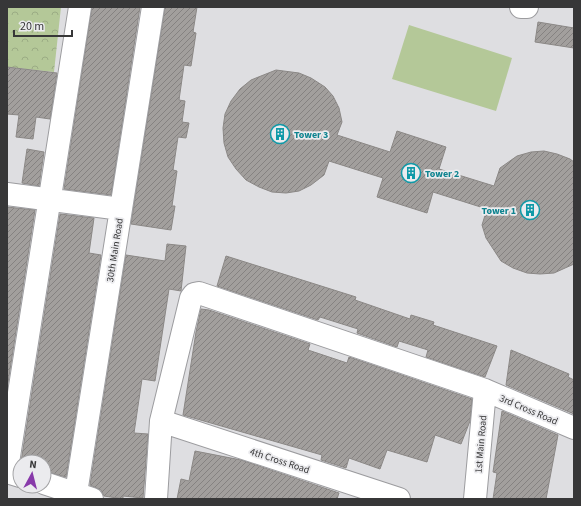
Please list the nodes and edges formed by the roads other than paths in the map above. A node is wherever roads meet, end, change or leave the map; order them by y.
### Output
1 (80, 7) edge
2 (153, 7) edge
3 (521, 7) edge
4 (527, 7) edge
5 (7, 194) edge
6 (50, 200) junction
7 (120, 210) junction
8 (485, 390) junction
9 (161, 421) junction
10 (574, 428) edge
11 (7, 468) edge
12 (52, 486) edge
13 (84, 496) edge
14 (156, 499) edge
15 (399, 499) edge
16 (475, 499) edge

1 - 6 street
2 - 7 street, 30th Main Road
3 - 4 street
5 - 6 street
6 - 7 street
6 - 11 street
7 - 13 street, 30th Main Road
8 - 9 street, 3rd Cross Road
8 - 10 street, 3rd Cross Road
8 - 16 street, 1st Main Road
9 - 14 street
9 - 15 street, 4th Cross Road
12 - 13 street

